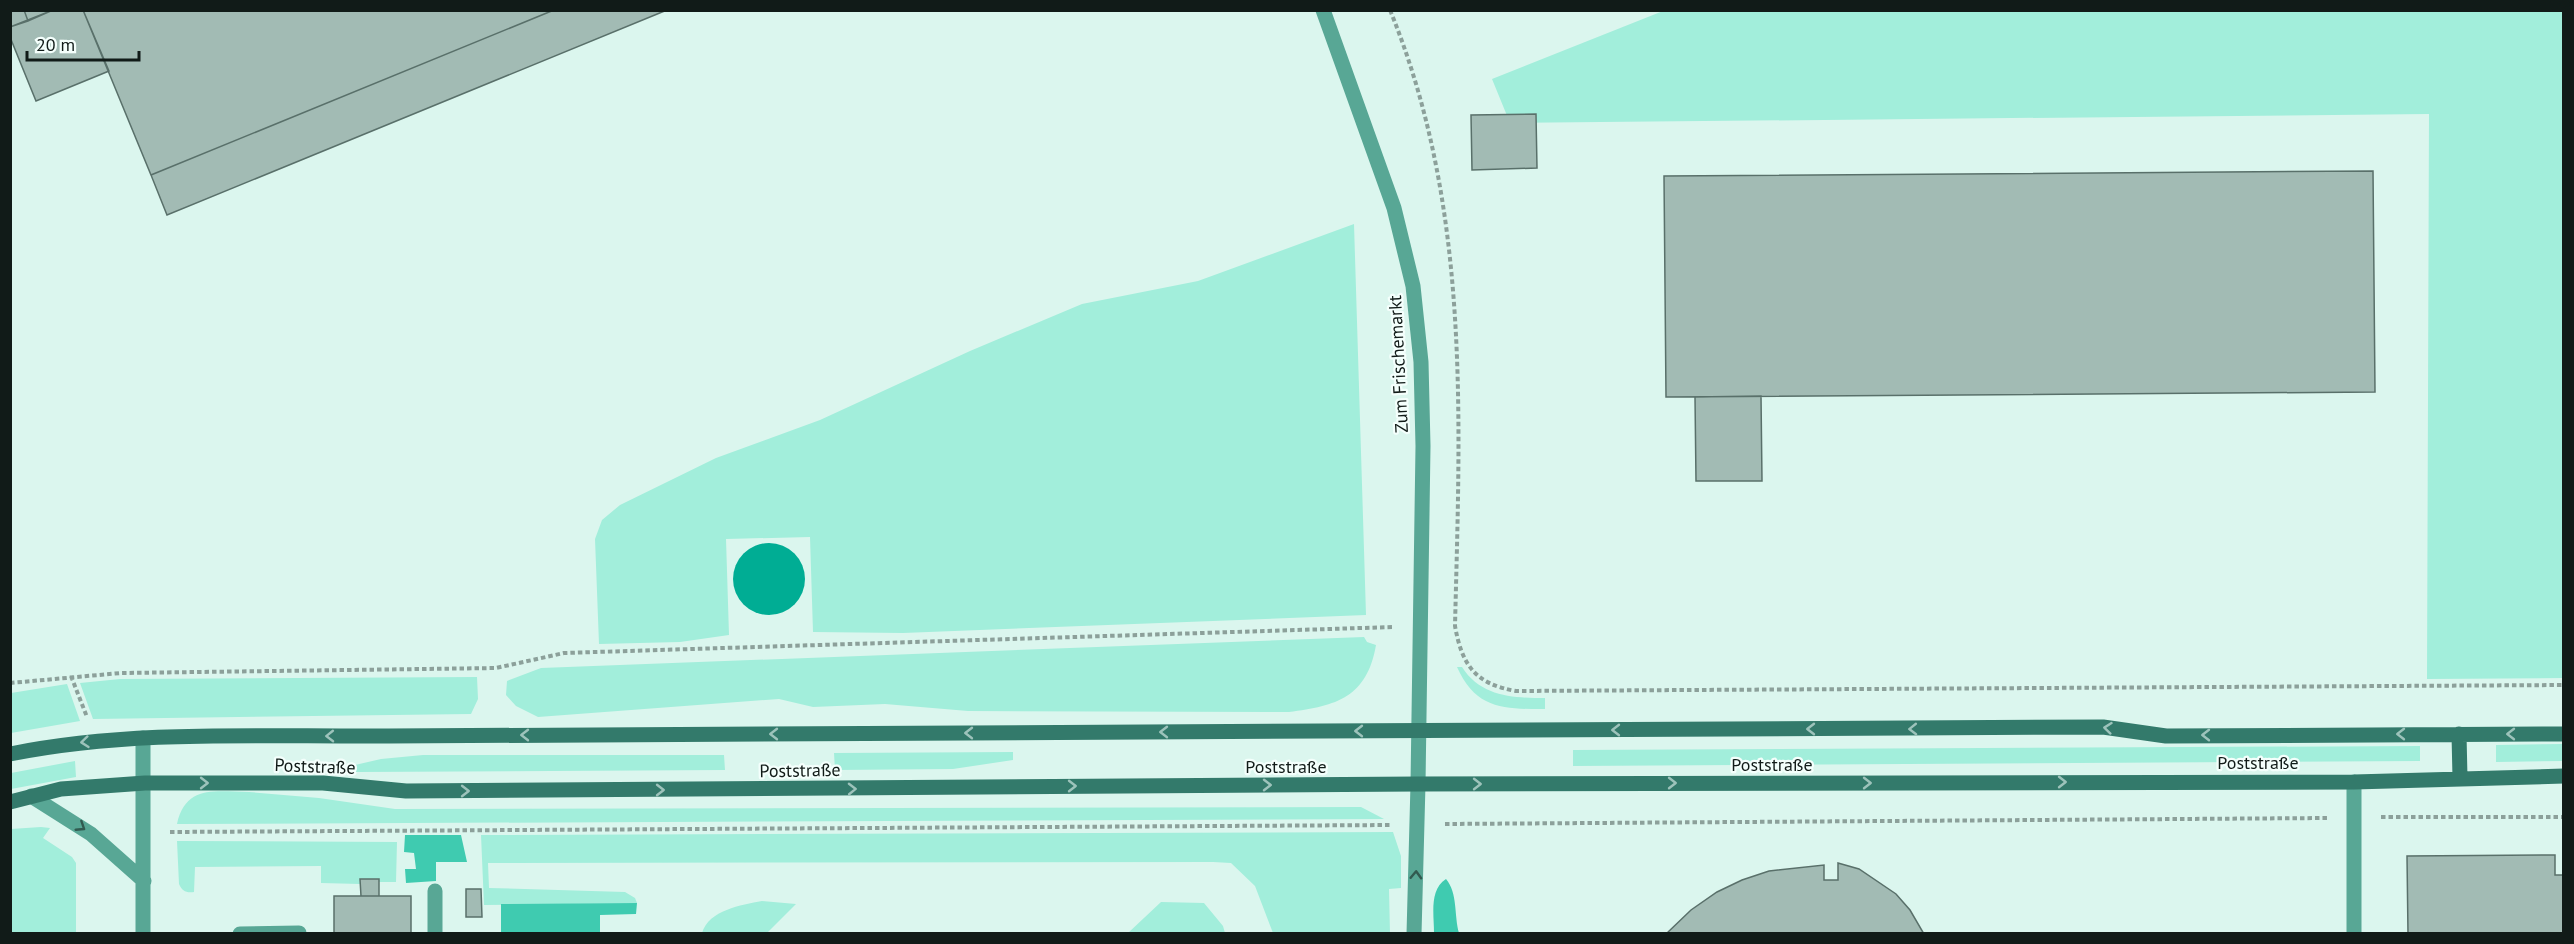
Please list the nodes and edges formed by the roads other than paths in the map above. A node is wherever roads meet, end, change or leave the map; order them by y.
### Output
1 (1323, 10) edge
2 (1418, 730) junction
3 (2459, 734) junction
4 (2564, 734) edge
5 (143, 738) junction
6 (10, 754) edge
7 (2564, 776) edge
8 (2460, 778) junction
9 (2354, 782) junction
10 (145, 783) junction
11 (1418, 784) junction
12 (31, 796) junction
13 (10, 802) edge
14 (144, 880) junction
15 (435, 891) dead end
16 (143, 933) edge
17 (240, 933) edge
18 (299, 933) edge
19 (435, 933) edge
20 (1414, 933) edge
21 (2354, 933) edge

1 - 2 street, Zum Frischemarkt
3 -> 2 street, Poststraße
2 -> 5 street, Poststraße
2 - 11 street, Zum Frischemarkt
4 -> 3 street, Poststraße
3 - 8 street
5 -> 6 street, Poststraße
5 - 10 street
7 - 8 street, Poststraße
8 - 9 street, Poststraße
11 -> 9 street, Poststraße
9 - 21 street
10 -> 11 street, Poststraße
10 - 12 street, Poststraße
10 - 14 street
20 -> 11 street, Zum Frischemarkt
12 - 13 street, Poststraße
12 -> 14 street
14 - 16 street
15 - 19 street
17 - 18 street

